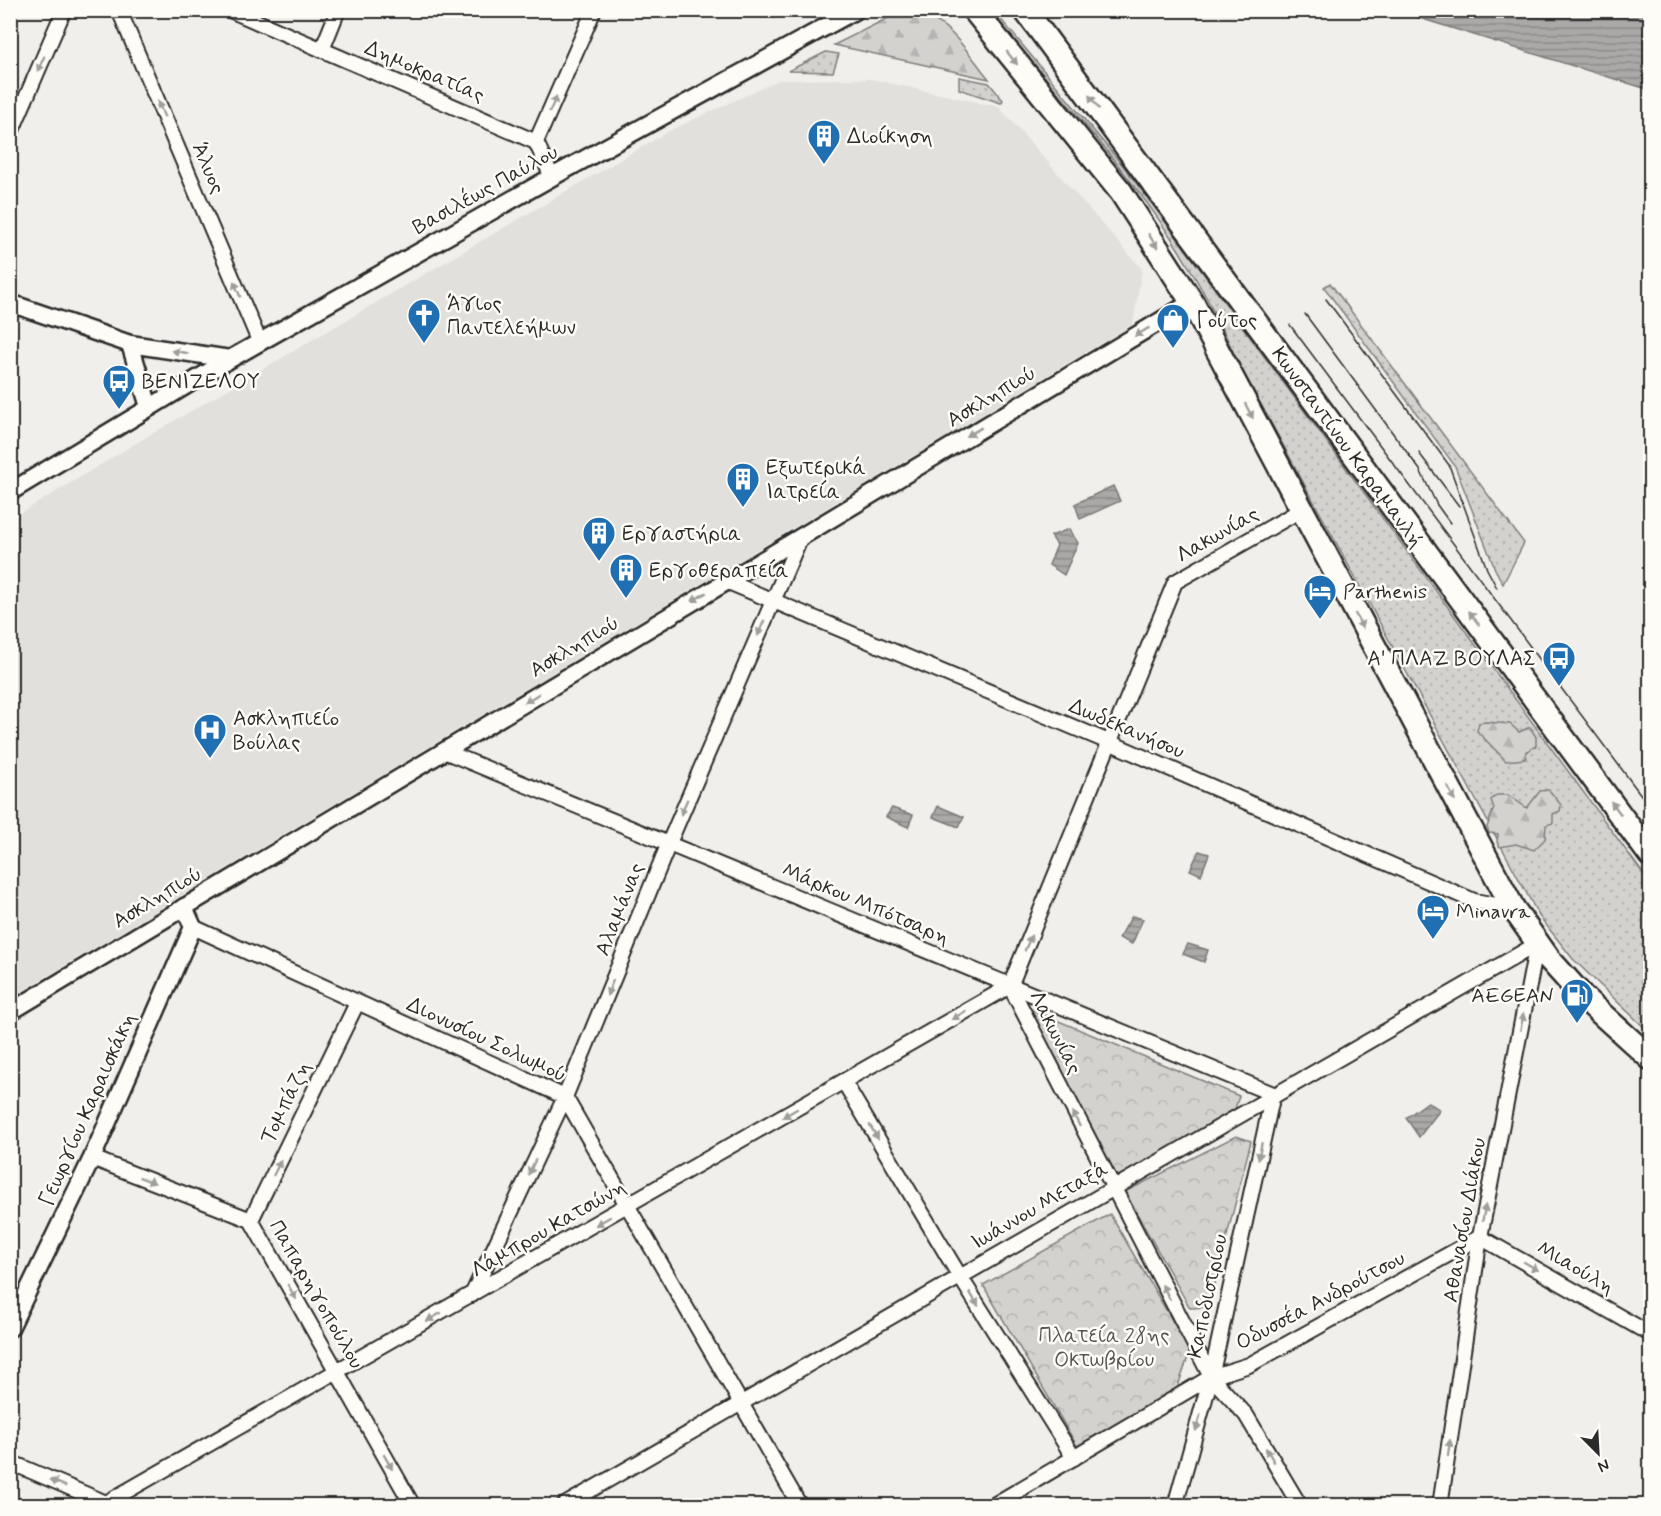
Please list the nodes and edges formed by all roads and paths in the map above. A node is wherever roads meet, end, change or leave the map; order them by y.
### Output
1 (64, 10) edge
2 (119, 10) edge
3 (230, 10) edge
4 (338, 10) edge
5 (594, 10) edge
6 (1025, 10) edge
7 (854, 11) edge
8 (974, 11) edge
9 (322, 50) junction
10 (10, 135) edge
11 (536, 142) junction
12 (552, 177) junction
13 (1192, 302) junction
14 (10, 303) edge
15 (260, 343) junction
16 (130, 344) junction
17 (230, 359) junction
18 (149, 407) junction
19 (10, 492) edge
20 (1301, 510) junction
21 (801, 536) junction
22 (726, 581) junction
23 (772, 601) junction
24 (1111, 743) junction
25 (444, 751) junction
26 (669, 843) junction
27 (1650, 855) edge
28 (184, 907) junction
29 (1513, 908) junction
30 (193, 927) junction
31 (1538, 944) junction
32 (1010, 986) junction
33 (357, 1003) junction
34 (10, 1012) edge
35 (1650, 1058) edge
36 (843, 1082) junction
37 (1273, 1094) junction
38 (565, 1097) junction
39 (92, 1158) junction
40 (1111, 1188) junction
41 (628, 1207) junction
42 (251, 1220) junction
43 (1480, 1237) junction
44 (959, 1275) junction
45 (472, 1296) junction
46 (10, 1328) edge
47 (1650, 1334) edge
48 (338, 1372) junction
49 (1211, 1377) junction
50 (741, 1405) junction
51 (1074, 1458) junction
52 (10, 1462) edge
53 (107, 1504) edge
54 (413, 1506) edge
55 (563, 1506) edge
56 (800, 1506) edge
57 (992, 1506) edge
58 (1175, 1506) edge
59 (1300, 1506) edge
60 (1440, 1506) edge

1 -> 10 street
15 -> 2 street, Άλυος
3 - 9 street, Δημοκρατίας
4 - 9 street
11 -> 5 street
27 -> 6 highway, Κωνσταντίνου Καραμανλή
7 - 12 street, Βασιλέως Παύλου
8 -> 13 highway
9 - 11 street, Δημοκρατίας
11 - 12 street
12 - 15 street, Βασιλέως Παύλου
13 -> 20 highway
13 -> 21 street, Ασκληπιού
14 - 16 street
15 - 17 street, Βασιλέως Παύλου
17 -> 16 street
16 - 18 street
17 - 18 street, Βασιλέως Παύλου
18 - 19 street, Βασιλέως Παύλου
20 - 24 street, Λακωνίας
20 -> 29 highway
21 - 22 street, Ασκληπιού
21 - 23 street, Αλαμάνας
22 - 23 street, Δωδεκανήσου
22 -> 25 street, Ασκληπιού
23 - 24 street, Δωδεκανήσου
23 -> 26 street, Αλαμάνας
24 - 29 street, Δωδεκανήσου
32 -> 24 street, Λακωνίας
25 - 26 street, Μάρκου Μπότσαρη
25 - 28 street, Ασκληπιού
26 - 32 street, Μάρκου Μπότσαρη
26 -> 38 street, Αλαμάνας
28 - 30 street
28 - 34 street, Ασκληπιού
29 - 31 highway
30 - 33 street, Διονυσίου Σολωμού
30 - 39 street, Γεωργίου Καραισκάκη
31 - 35 highway
31 - 37 street, Ιωάννου Μεταξά
43 -> 31 street, Αθανασίου Διάκου
32 -> 36 street, Λάμπρου Κατσώνη
32 - 37 street, Μάρκου Μπότσαρη
40 -> 32 street, Λακωνίας
33 - 38 street, Διονυσίου Σολωμού
42 -> 33 street, Τομπάζη
36 -> 41 street, Λάμπρου Κατσώνη
36 -> 44 street
37 - 40 street, Ιωάννου Μεταξά
37 -> 49 street, Καποδιστρίου
38 - 41 street, Διονυσίου Σολωμού
38 -> 45 street, Αλαμάνας
39 -> 42 street, Παπαρηγοπούλου
39 - 46 street, Γεωργίου Καραισκάκη
40 - 44 street, Ιωάννου Μεταξά
49 -> 40 street, Λακωνίας
41 -> 45 street, Λάμπρου Κατσώνη
41 - 50 street, Διονυσίου Σολωμού
42 -> 48 street, Παπαρηγοπούλου
43 -> 47 street, Μιαούλη
43 - 49 street, Οδυσσέα Ανδρούτσου
60 -> 43 street, Αθανασίου Διάκου
44 - 50 street, Ιωάννου Μεταξά
44 -> 51 street
45 -> 48 street, Λάμπρου Κατσώνη
48 - 53 street, Λάμπρου Κατσώνη
48 -> 54 street, Παπαρηγοπούλου
49 - 51 street, Οδυσσέα Ανδρούτσου
49 -> 58 street, Καποδιστρίου
59 -> 49 street, Λακωνίας
50 - 55 street, Ιωάννου Μεταξά
50 - 56 street, Διονυσίου Σολωμού
51 - 57 street, Οδυσσέα Ανδρούτσου
53 -> 52 street

